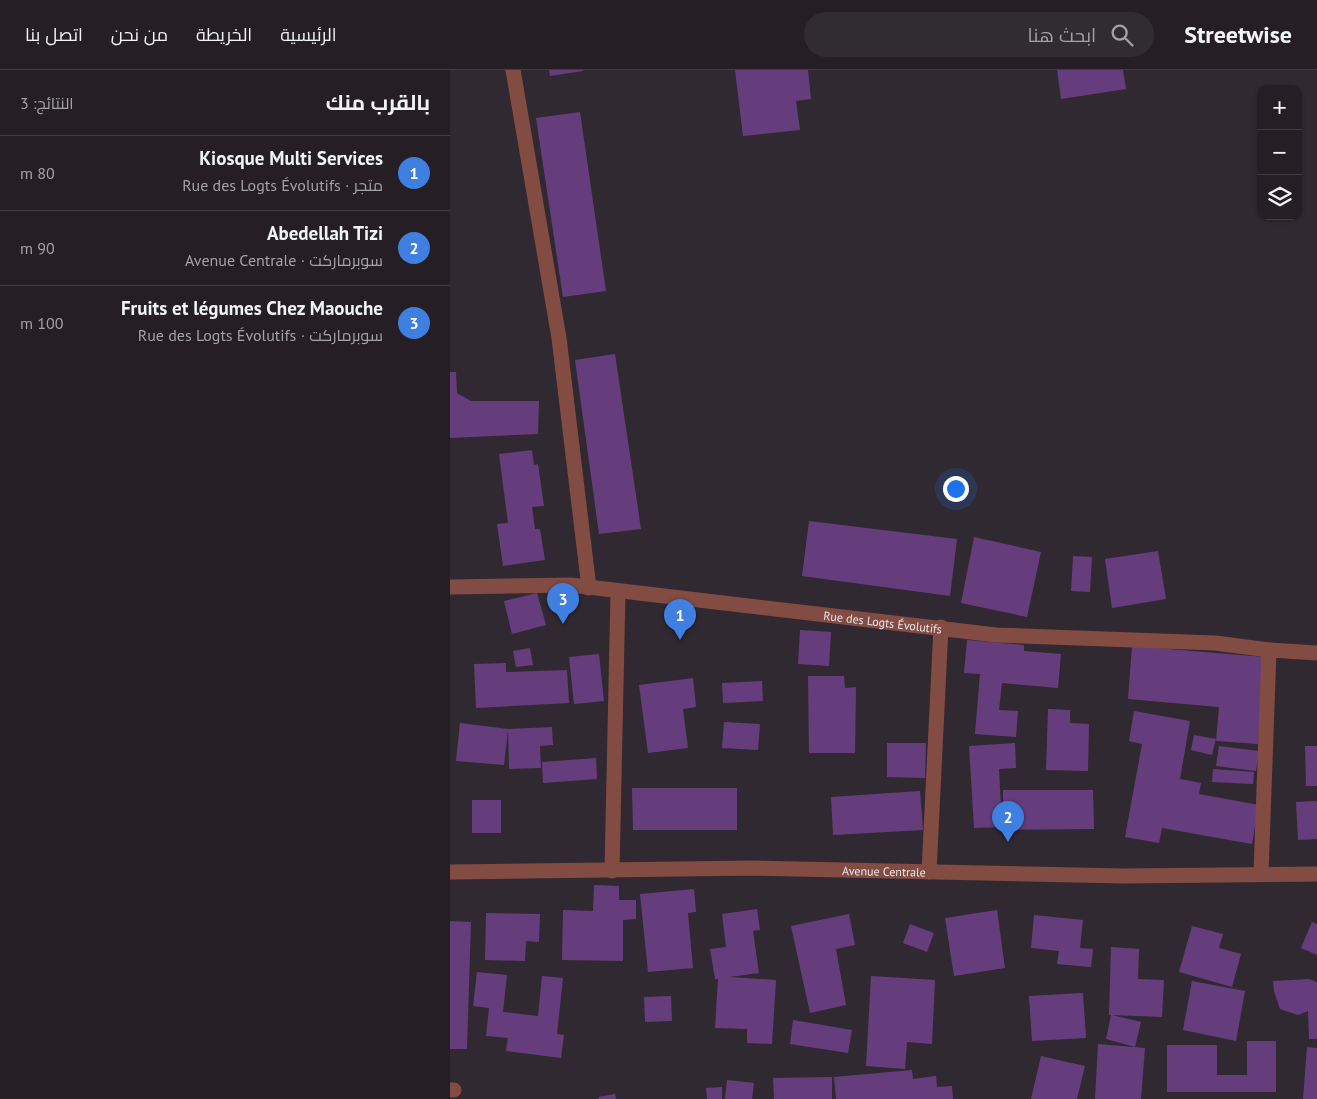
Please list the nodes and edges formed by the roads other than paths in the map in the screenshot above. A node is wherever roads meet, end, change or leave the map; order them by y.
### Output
1 (513, 70) edge
2 (450, 587) edge
3 (589, 588) junction
4 (618, 592) junction
5 (941, 627) junction
6 (1269, 650) junction
7 (1317, 653) edge
8 (612, 871) junction
9 (450, 872) edge
10 (929, 872) junction
11 (1262, 874) junction
12 (1317, 874) edge

1 - 3 street
2 - 3 street, Rue des Logts Évolutifs
3 - 4 street, Rue des Logts Évolutifs
4 - 5 street, Rue des Logts Évolutifs
4 - 8 street
5 - 6 street, Rue des Logts Évolutifs
5 - 10 street
6 - 7 street, Rue des Logts Évolutifs
6 - 11 street
8 - 9 street, Avenue Centrale
8 - 10 street, Avenue Centrale
10 - 11 street, Avenue Centrale
11 - 12 street, Avenue Centrale

